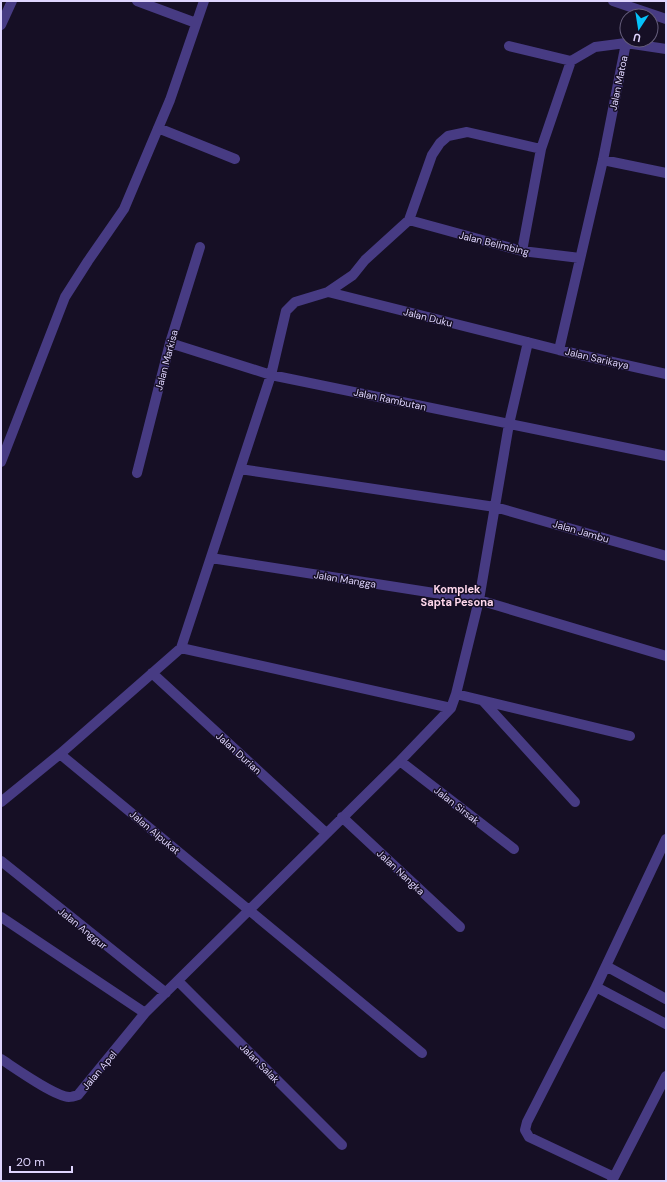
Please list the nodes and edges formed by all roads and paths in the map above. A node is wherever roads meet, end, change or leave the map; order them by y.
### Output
1 (12, 1) edge
2 (137, 1) edge
3 (204, 1) edge
4 (613, 1) edge
5 (666, 19) edge
6 (196, 23) junction
7 (1, 25) edge
8 (619, 45) edge
9 (509, 46) dead end
10 (630, 48) edge
11 (571, 61) junction
12 (158, 128) junction
13 (541, 149) junction
14 (235, 159) dead end
15 (603, 160) junction
16 (666, 173) edge
17 (409, 220) junction
18 (200, 247) dead end
19 (522, 251) junction
20 (580, 258) junction
21 (328, 292) junction
22 (528, 342) junction
23 (170, 343) junction
24 (559, 350) junction
25 (666, 374) edge
26 (271, 375) junction
27 (509, 424) junction
28 (666, 456) edge
29 (1, 462) edge
30 (240, 470) junction
31 (137, 473) dead end
32 (495, 507) junction
33 (666, 556) edge
34 (211, 558) junction
35 (479, 600) junction
36 (181, 648) junction
37 (666, 656) edge
38 (152, 673) junction
39 (456, 694) junction
40 (483, 701) junction
41 (451, 708) junction
42 (630, 736) dead end
43 (60, 754) junction
44 (400, 761) junction
45 (1, 802) edge
46 (575, 802) dead end
47 (342, 817) junction
48 (326, 832) junction
49 (666, 839) edge
50 (514, 849) dead end
51 (1, 861) edge
52 (249, 910) junction
53 (1, 917) edge
54 (460, 927) dead end
55 (606, 966) junction
56 (178, 981) junction
57 (596, 987) junction
58 (166, 993) junction
59 (666, 999) edge
60 (145, 1014) junction
61 (666, 1024) edge
62 (422, 1054) dead end
63 (1, 1059) edge
64 (666, 1076) edge
65 (342, 1145) dead end
66 (613, 1179) edge

1 - 7 street
2 - 6 street
3 - 6 street
4 - 5 street
6 - 12 street
8 - 11 street, Jalan Matoa
9 - 11 street
10 - 15 street, Jalan Matoa
11 - 13 street
12 - 14 street
12 - 29 street
13 - 17 street
13 - 19 street
15 - 16 street
15 - 20 street, Jalan Matoa
17 - 19 street, Jalan Belimbing
17 - 21 street
18 - 23 street, Jalan Markisa
19 - 20 street, Jalan Belimbing
20 - 24 street, Jalan Matoa
21 - 22 street, Jalan Duku
21 - 26 street
22 - 24 street, Jalan Sarikaya
22 - 27 street
23 - 26 street, Jalan Rambutan
23 - 31 street, Jalan Markisa
24 - 25 street, Jalan Sarikaya
26 - 27 street, Jalan Rambutan
26 - 30 street
27 - 28 street, Jalan Rambutan
27 - 32 street
30 - 32 street, Jalan Jambu
30 - 34 street
32 - 33 street, Jalan Jambu
32 - 35 street
34 - 35 street, Jalan Mangga
34 - 36 street
35 - 37 street, Jalan Mangga
35 - 39 street
36 - 38 street
36 - 41 street
38 - 43 street
38 - 48 street, Jalan Durian
39 - 40 street
39 - 41 street
40 - 42 street
40 - 46 street
41 - 44 street, Jalan Apel
43 - 45 street
43 - 52 street, Jalan Alpukat
44 - 47 street, Jalan Apel
44 - 50 street, Jalan Sirsak
47 - 48 street, Jalan Apel
47 - 54 street, Jalan Nangka
48 - 52 street, Jalan Apel
49 - 55 street
51 - 58 street, Jalan Anggur
52 - 56 street, Jalan Apel
52 - 62 street, Jalan Alpukat
53 - 60 street
55 - 57 street
55 - 59 street
56 - 58 street, Jalan Apel
56 - 65 street, Jalan Salak
57 - 61 street
57 - 66 street
58 - 60 street, Jalan Apel
60 - 63 street, Jalan Apel
64 - 66 street

